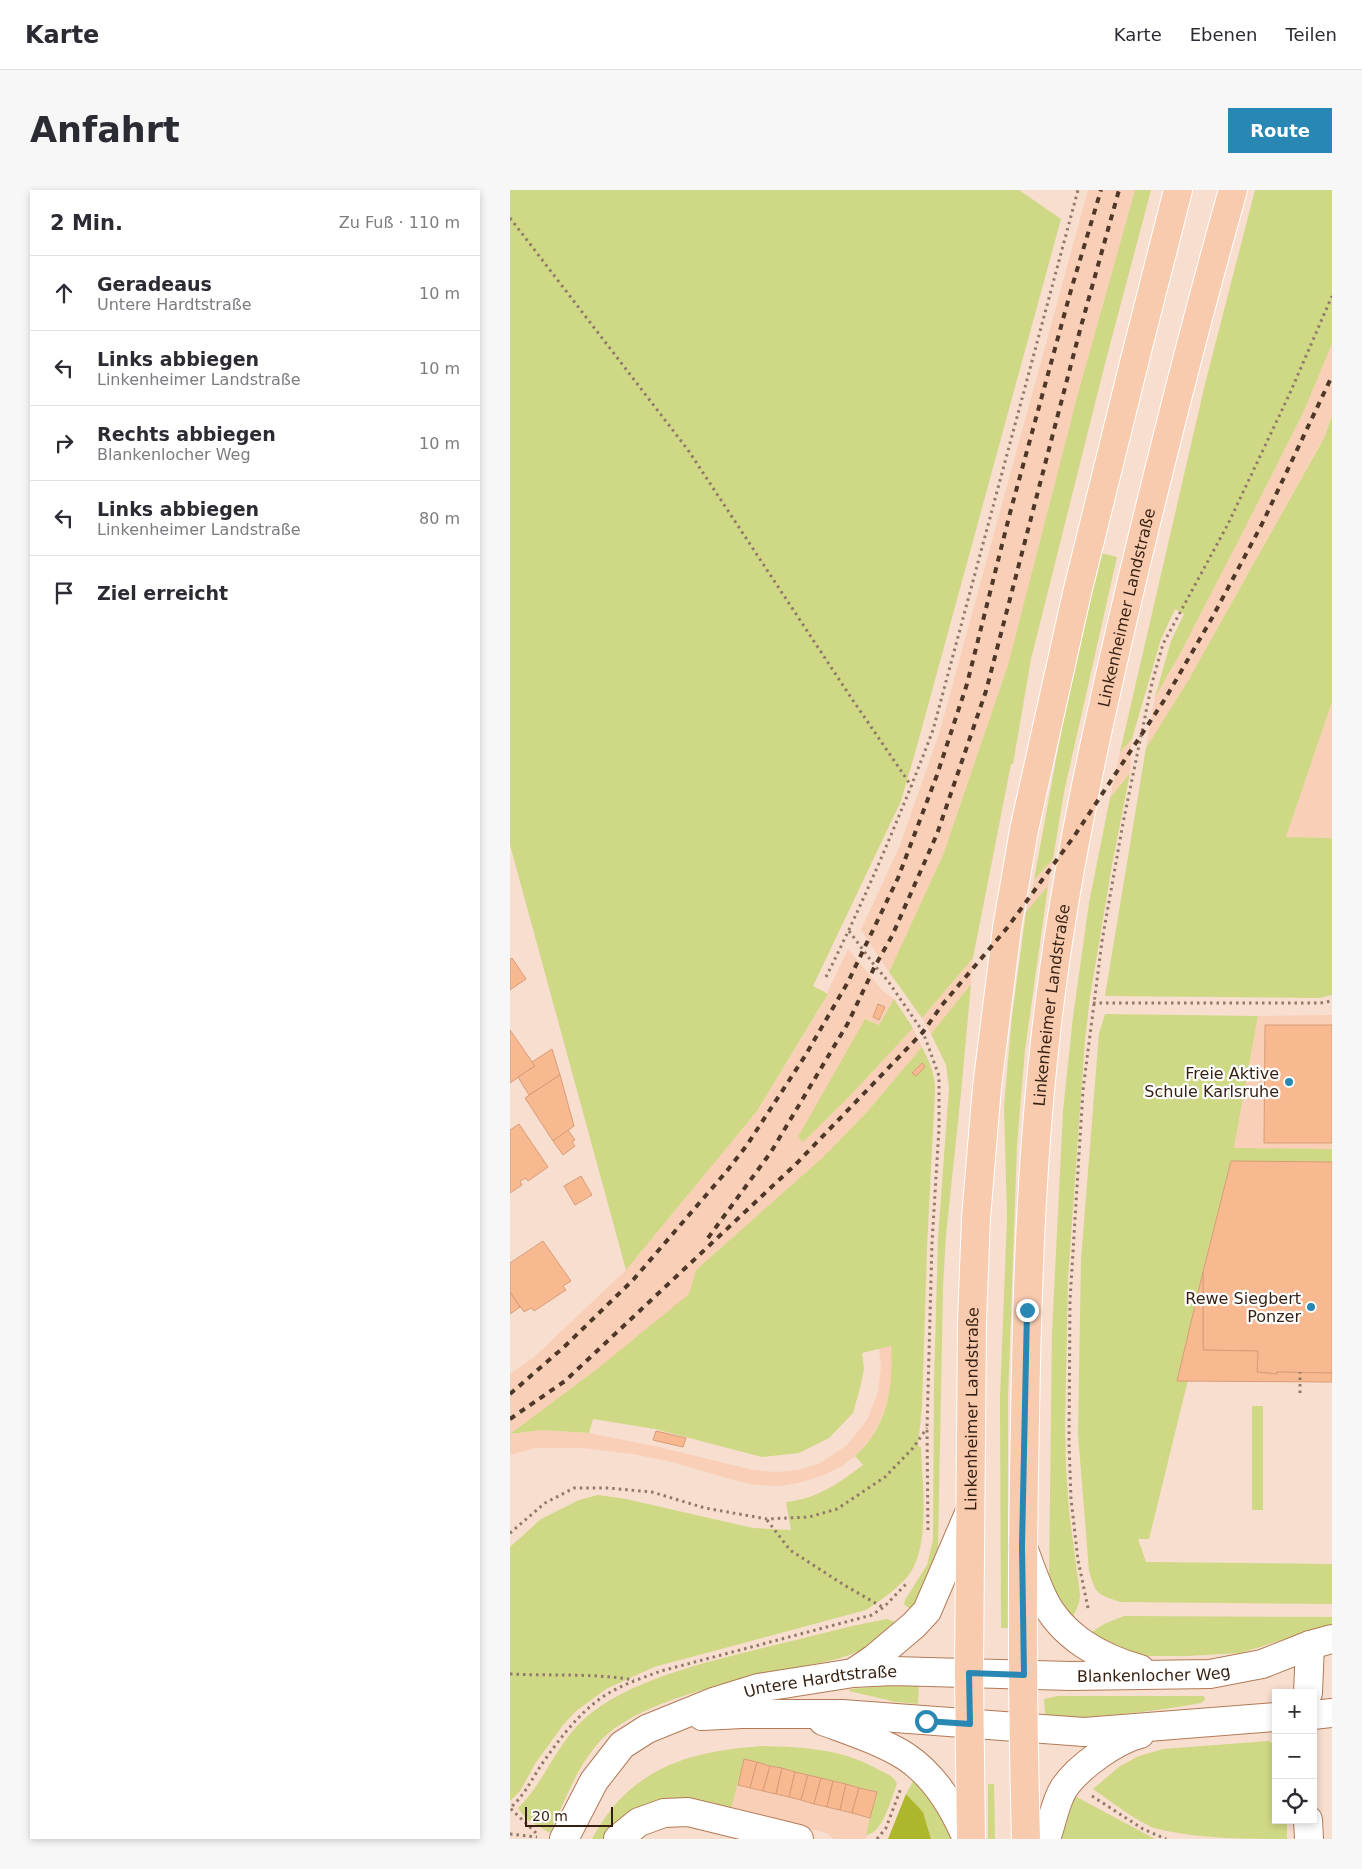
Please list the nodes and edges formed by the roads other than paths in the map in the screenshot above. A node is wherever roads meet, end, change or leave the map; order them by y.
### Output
1 (1178, 190) edge
2 (1233, 190) edge
3 (970, 1511) junction
4 (1022, 1546) junction
5 (1321, 1642) edge
6 (853, 1673) junction
7 (969, 1673) junction
8 (1024, 1675) junction
9 (1171, 1676) junction
10 (1309, 1689) edge
11 (1332, 1713) edge
12 (800, 1714) junction
13 (1317, 1714) edge
14 (678, 1717) junction
15 (1272, 1718) edge
16 (970, 1724) junction
17 (1164, 1727) junction
18 (1024, 1728) junction
19 (1308, 1824) edge
20 (564, 1839) edge
21 (618, 1839) edge
22 (799, 1839) edge
23 (968, 1839) edge
24 (972, 1839) edge
25 (1026, 1839) edge
26 (1046, 1839) edge
27 (1309, 1839) edge

1 - 3 main road, Linkenheimer Landstraße
2 - 4 main road, Linkenheimer Landstraße
3 - 6 street
3 - 7 main road, Linkenheimer Landstraße
4 - 8 main road, Linkenheimer Landstraße
4 - 9 street
5 - 9 street, Blankenlocher Weg
5 - 10 street
6 - 7 street, Untere Hardtstraße
6 - 14 street, Untere Hardtstraße
7 - 8 street, Blankenlocher Weg
7 - 16 main road, Linkenheimer Landstraße
8 - 9 street, Blankenlocher Weg
8 - 18 main road, Linkenheimer Landstraße
11 - 13 street
12 - 14 street, Untere Hardtstraße
12 - 16 street, Untere Hardtstraße
12 - 23 street
14 - 20 street, Untere Hardtstraße
15 - 17 street
16 - 18 street
16 - 24 main road, Linkenheimer Landstraße
17 - 18 street
17 - 26 street
18 - 25 main road, Linkenheimer Landstraße
19 - 27 street
21 - 22 street

